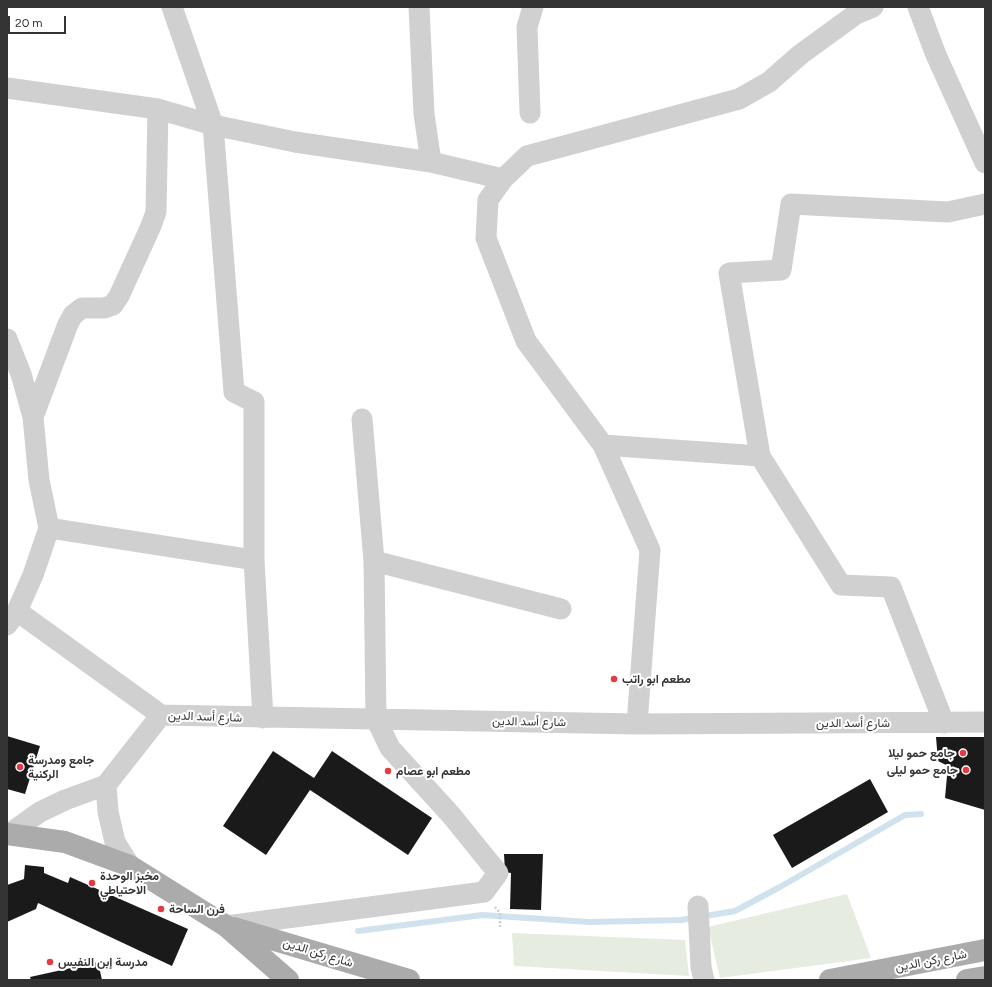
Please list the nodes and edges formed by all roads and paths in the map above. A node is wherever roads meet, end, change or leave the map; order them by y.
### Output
1 (172, 7) edge
2 (419, 7) edge
3 (533, 7) edge
4 (873, 7) edge
5 (918, 7) edge
6 (7, 88) edge
7 (158, 108) junction
8 (530, 113) dead end
9 (214, 125) junction
10 (431, 162) junction
11 (985, 163) edge
12 (503, 179) junction
13 (985, 204) edge
14 (7, 339) edge
15 (33, 417) junction
16 (362, 419) dead end
17 (603, 445) junction
18 (760, 456) junction
19 (49, 528) junction
20 (254, 560) junction
21 (374, 561) junction
22 (561, 609) dead end
23 (12, 618) edge
24 (161, 715) junction
25 (263, 718) junction
26 (376, 719) junction
27 (985, 722) edge
28 (944, 723) junction
29 (637, 724) junction
30 (106, 785) junction
31 (8, 834) edge
32 (130, 866) junction
33 (698, 906) dead end
34 (226, 926) junction
35 (985, 950) edge
36 (702, 974) edge
37 (985, 977) edge
38 (288, 980) edge
39 (409, 980) edge
40 (830, 980) edge
41 (967, 980) edge

1 - 9 street
2 - 10 street
3 - 8 street
4 - 12 street
5 - 11 street
6 - 7 street
7 - 9 street
7 - 15 street
9 - 10 street
9 - 20 street
10 - 12 street
12 - 17 street
13 - 18 street
14 - 15 street
15 - 19 street
16 - 21 street
17 - 18 street
17 - 29 street
18 - 28 street
19 - 20 street
19 - 23 street
20 - 25 street
21 - 22 street
21 - 26 street
23 - 24 street
24 - 25 street, شارع أسد الدين
24 - 30 street, شارع أسد الدين
25 - 26 street, شارع أسد الدين
26 - 29 street, شارع أسد الدين
26 - 34 street
27 - 28 street, شارع أسد الدين
28 - 29 street, شارع أسد الدين
30 - 31 street
30 - 32 street
31 - 32 main road
32 - 34 main road
33 - 36 street
34 - 38 main road
34 - 39 main road, شارع ركن الدين
35 - 40 main road, شارع ركن الدين
37 - 41 main road

